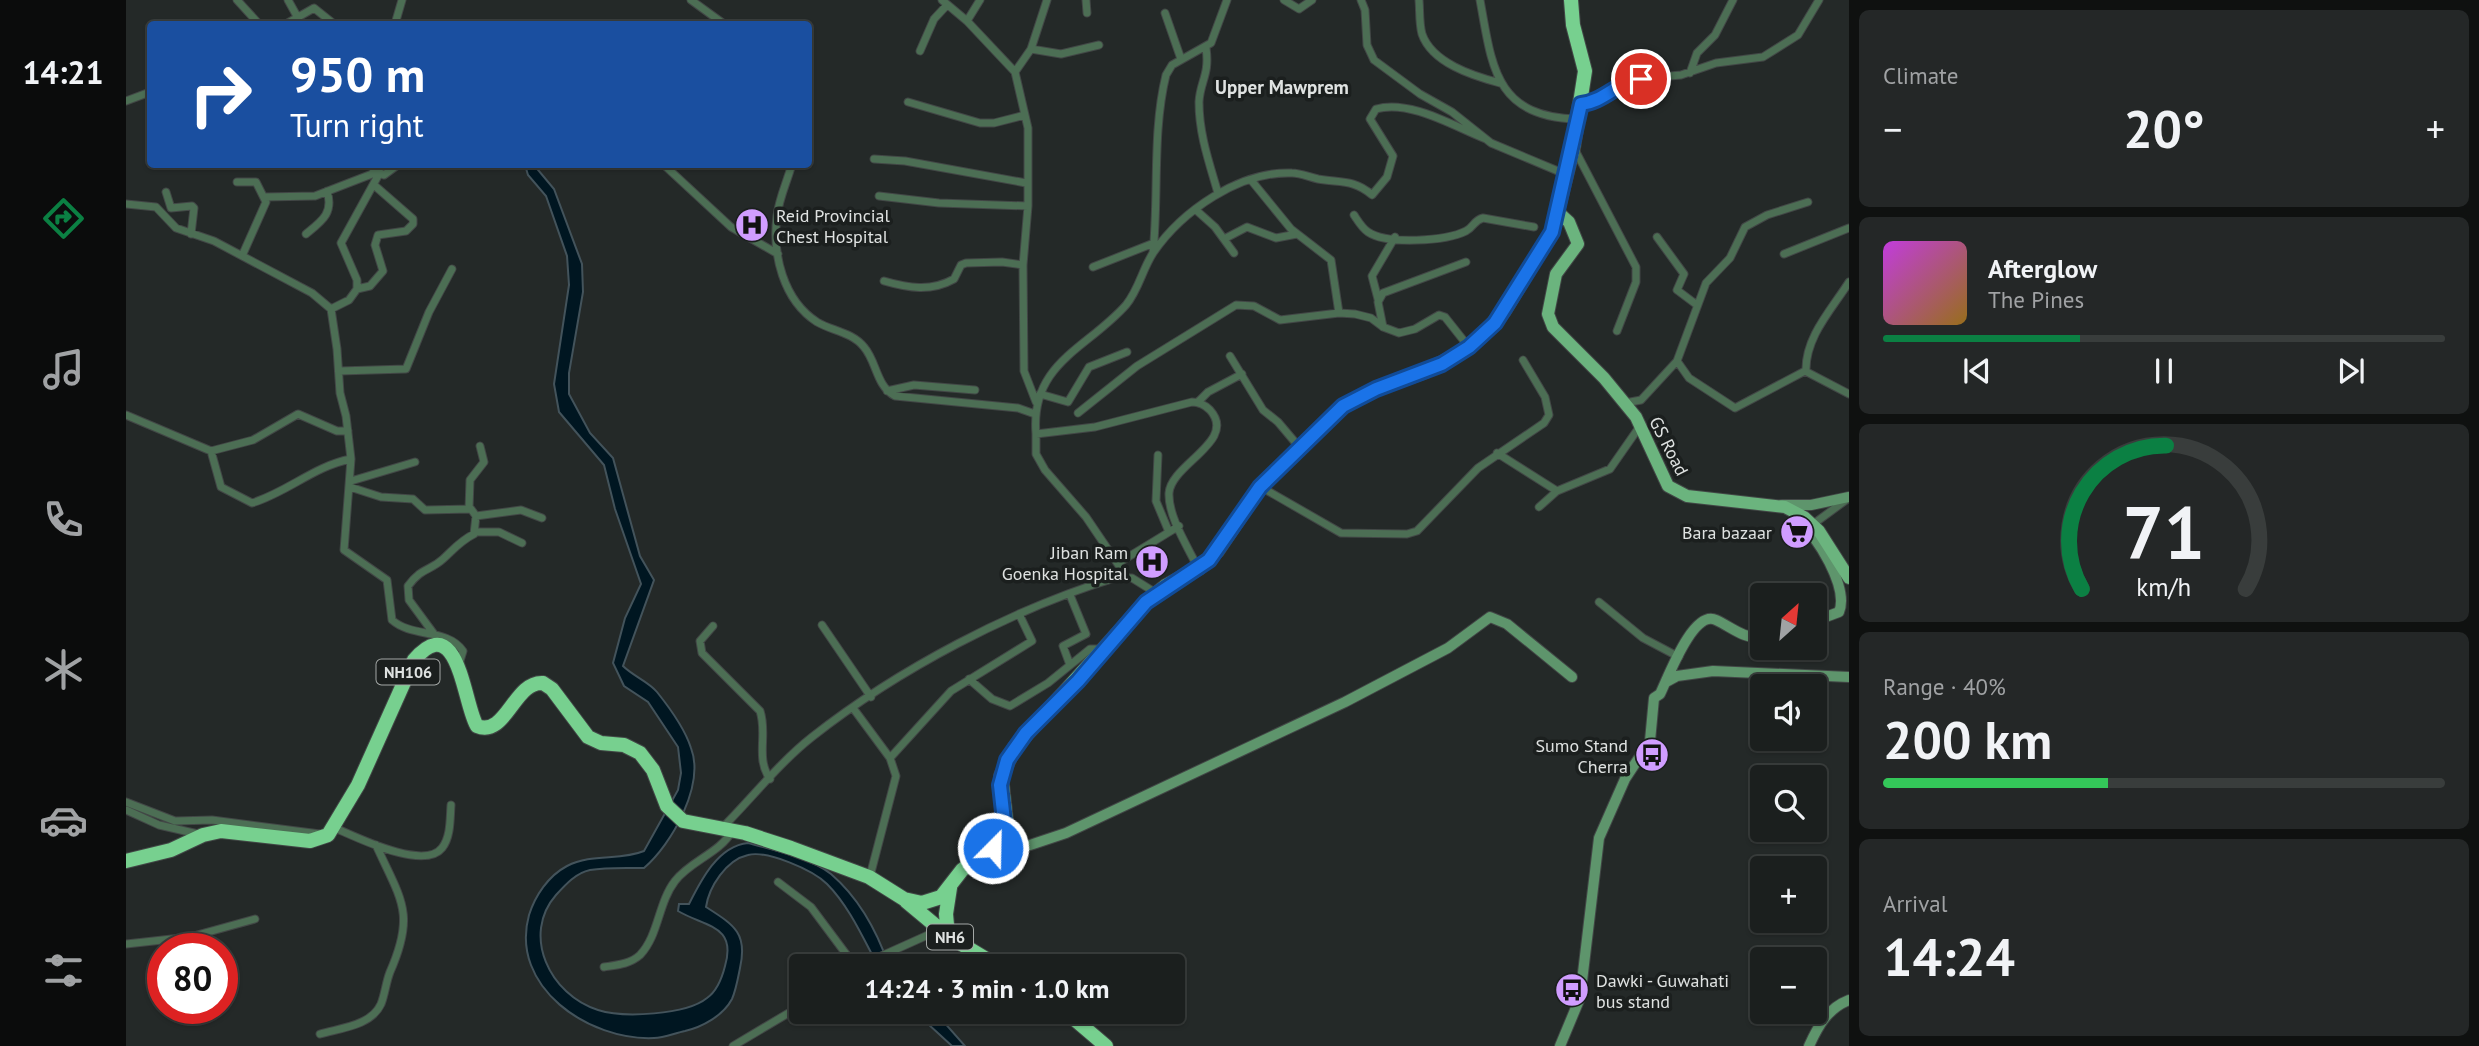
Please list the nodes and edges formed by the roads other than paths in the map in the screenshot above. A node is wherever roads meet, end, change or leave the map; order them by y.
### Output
1 (237, 0) edge
2 (288, 0) edge
3 (402, 0) edge
4 (691, 0) edge
5 (980, 0) edge
6 (1047, 0) edge
7 (1086, 0) edge
8 (1227, 0) edge
9 (1284, 0) edge
10 (1312, 0) edge
11 (1361, 0) edge
12 (1419, 0) edge
13 (1480, 0) edge
14 (1571, 0) edge
15 (1733, 0) edge
16 (1819, 0) edge
17 (944, 2) edge
18 (1087, 13) dead end
19 (1165, 13) dead end
20 (298, 18) junction
21 (256, 21) edge
22 (292, 21) edge
23 (332, 21) edge
24 (396, 21) edge
25 (720, 21) edge
26 (967, 21) junction
27 (1099, 45) dead end
28 (1206, 48) junction
29 (1031, 49) junction
30 (920, 51) dead end
31 (1181, 60) junction
32 (1016, 72) junction
33 (1690, 73) junction
34 (1500, 83) junction
35 (147, 93) edge
36 (126, 101) edge
37 (908, 102) dead end
38 (1581, 104) junction
39 (1025, 115) junction
40 (1577, 120) junction
41 (1486, 139) junction
42 (1573, 148) junction
43 (874, 159) dead end
44 (394, 168) edge
45 (667, 168) edge
46 (791, 168) edge
47 (378, 170) edge
48 (1565, 174) junction
49 (1251, 180) junction
50 (237, 182) dead end
51 (1026, 183) junction
52 (374, 185) junction
53 (327, 191) junction
54 (166, 192) dead end
55 (1218, 193) junction
56 (879, 196) dead end
57 (264, 197) junction
58 (1808, 202) dead end
59 (126, 205) edge
60 (1028, 206) junction
61 (1196, 210) junction
62 (1558, 212) junction
63 (1354, 215) dead end
64 (1534, 227) dead end
65 (1849, 228) edge
66 (191, 234) junction
67 (306, 234) dead end
68 (1297, 234) junction
69 (1395, 237) junction
70 (1657, 237) dead end
71 (1224, 239) junction
72 (1154, 243) junction
73 (1234, 253) dead end
74 (778, 254) junction
75 (1153, 254) junction
76 (1784, 254) dead end
77 (242, 256) junction
78 (1466, 262) dead end
79 (1023, 265) junction
80 (1093, 267) dead end
81 (452, 269) dead end
82 (884, 281) dead end
83 (1849, 282) edge
84 (357, 289) junction
85 (1378, 299) junction
86 (1697, 305) junction
87 (331, 309) junction
88 (1339, 313) junction
89 (1383, 327) junction
90 (1617, 331) dead end
91 (1469, 347) junction
92 (1127, 352) dead end
93 (1230, 356) dead end
94 (1523, 360) dead end
95 (1676, 361) junction
96 (339, 371) junction
97 (1806, 371) junction
98 (1242, 374) junction
99 (975, 390) dead end
100 (887, 391) junction
101 (1849, 394) edge
102 (1038, 398) junction
103 (1198, 402) junction
104 (1625, 403) junction
105 (1078, 413) dead end
106 (1035, 414) junction
107 (126, 415) edge
108 (1640, 426) junction
109 (348, 431) junction
110 (1036, 433) junction
111 (480, 446) dead end
112 (1300, 448) junction
113 (211, 452) junction
114 (1497, 453) junction
115 (1158, 455) dead end
116 (351, 459) junction
117 (415, 462) dead end
118 (350, 484) junction
119 (1260, 487) junction
120 (1557, 491) junction
121 (1849, 497) edge
122 (1780, 505) junction
123 (1539, 507) dead end
124 (469, 509) junction
125 (476, 516) junction
126 (542, 518) dead end
127 (1812, 525) junction
128 (1179, 526) junction
129 (475, 532) junction
130 (1169, 532) junction
131 (522, 543) dead end
132 (1120, 562) junction
133 (1199, 568) junction
134 (1126, 576) junction
135 (1849, 578) edge
136 (1156, 593) junction
137 (1070, 595) junction
138 (1599, 602) dead end
139 (1020, 615) junction
140 (1827, 617) edge
141 (822, 625) dead end
142 (713, 626) dead end
143 (434, 635) junction
144 (1750, 636) edge
145 (1104, 650) junction
146 (1679, 657) junction
147 (459, 664) junction
148 (1070, 665) junction
149 (1572, 677) dead end
150 (1849, 677) edge
151 (969, 678) junction
152 (1666, 682) junction
153 (871, 696) junction
154 (853, 708) junction
155 (890, 758) junction
156 (770, 779) junction
157 (126, 802) edge
158 (451, 805) dead end
159 (126, 810) edge
160 (724, 829) junction
161 (332, 831) junction
162 (203, 835) junction
163 (376, 845) junction
164 (987, 851) junction
165 (126, 860) edge
166 (869, 877) junction
167 (778, 883) dead end
168 (951, 883) junction
169 (904, 899) junction
170 (255, 919) dead end
171 (944, 933) junction
172 (126, 944) edge
173 (848, 954) edge
174 (890, 954) edge
175 (978, 954) edge
176 (604, 967) dead end
177 (1849, 1000) edge
178 (789, 1013) edge
179 (1080, 1024) edge
180 (320, 1034) dead end
181 (733, 1046) edge
182 (1106, 1046) edge
183 (1560, 1046) edge
184 (1809, 1046) edge

1 - 21 street
2 - 20 street
3 - 24 street
4 - 25 street
5 - 26 street
6 - 29 street
7 - 18 street
8 - 28 street
9 - 10 street
11 - 41 street
12 - 34 street
13 - 34 street
14 - 38 highway
15 - 33 street
16 - 33 street
17 - 26 street
17 - 30 street
19 - 31 street
20 - 22 street
20 - 23 street
26 - 32 street
27 - 29 street
28 - 31 street
28 - 55 street
29 - 32 street
31 - 72 street
32 - 39 street
33 - 38 street
34 - 40 street
35 - 36 street
37 - 39 street
38 - 40 highway
39 - 51 street
40 - 42 highway
41 - 48 street
41 - 49 street
42 - 48 highway
42 - 90 street
43 - 51 street
44 - 47 street
45 - 74 street
46 - 74 street
47 - 52 street
47 - 53 street
48 - 62 highway
49 - 55 street
49 - 68 street
50 - 57 street
51 - 60 street
52 - 84 street
52 - 84 street
53 - 57 street
53 - 67 street
54 - 66 street
55 - 61 street
56 - 60 street
57 - 77 street
58 - 86 street
59 - 66 street
60 - 79 street
61 - 71 street
61 - 75 street
62 - 91 highway
62 - 104 main road, GS Road
63 - 69 street
64 - 69 street
65 - 76 street
66 - 77 street
68 - 71 street
68 - 88 street
69 - 85 street
70 - 86 street
71 - 73 street
72 - 75 street
72 - 80 street
74 - 100 street
75 - 102 street
77 - 87 street
78 - 85 street
79 - 82 street
79 - 102 street
81 - 96 street
83 - 97 street
84 - 87 street
85 - 89 street
86 - 95 street
87 - 96 street
88 - 89 street
88 - 105 street
89 - 91 street
91 - 112 highway
92 - 102 street
93 - 98 street
94 - 114 street
95 - 97 street
95 - 104 street
96 - 109 street
97 - 101 street
98 - 103 street
98 - 112 street
99 - 100 street
100 - 106 street
102 - 106 street
103 - 110 street
103 - 128 street
104 - 108 main road, GS Road
106 - 110 street
107 - 113 street
108 - 120 street
108 - 122 main road, GS Road
109 - 113 street
109 - 116 street
110 - 132 street
111 - 124 street
112 - 119 highway
113 - 116 street
114 - 119 street
114 - 120 street
115 - 130 street
116 - 118 street
117 - 118 street
118 - 124 street
118 - 143 street
119 - 133 highway
120 - 123 street
121 - 122 street
121 - 127 street
122 - 127 main road, GS Road
122 - 140 street
124 - 125 street
125 - 126 street
125 - 129 street
127 - 135 main road, GS Road
128 - 130 street
128 - 133 street
129 - 131 street
129 - 143 street
130 - 132 street
132 - 134 street
133 - 136 highway
134 - 136 street
134 - 137 street
136 - 145 highway
137 - 139 street
137 - 148 street
138 - 146 street
139 - 151 street
139 - 153 street
141 - 153 street
142 - 156 street
143 - 147 street
144 - 146 street
145 - 148 street
145 - 164 highway
146 - 152 street
147 - 160 highway, NH106
147 - 161 highway, NH106
148 - 151 street
149 - 164 street
150 - 152 street
151 - 155 street
152 - 183 street
153 - 154 street
154 - 155 street
154 - 156 street
155 - 166 street
156 - 160 street
157 - 161 street
158 - 163 street
159 - 162 street
160 - 166 highway, NH106
160 - 176 street
161 - 162 highway
161 - 163 street
162 - 165 highway
163 - 180 street
164 - 168 highway
166 - 169 highway, NH106
167 - 173 street
168 - 169 highway
168 - 171 highway, NH6
169 - 171 highway, NH106
170 - 172 street
171 - 174 street
171 - 175 highway, NH6
177 - 184 street
178 - 181 street
179 - 182 highway

